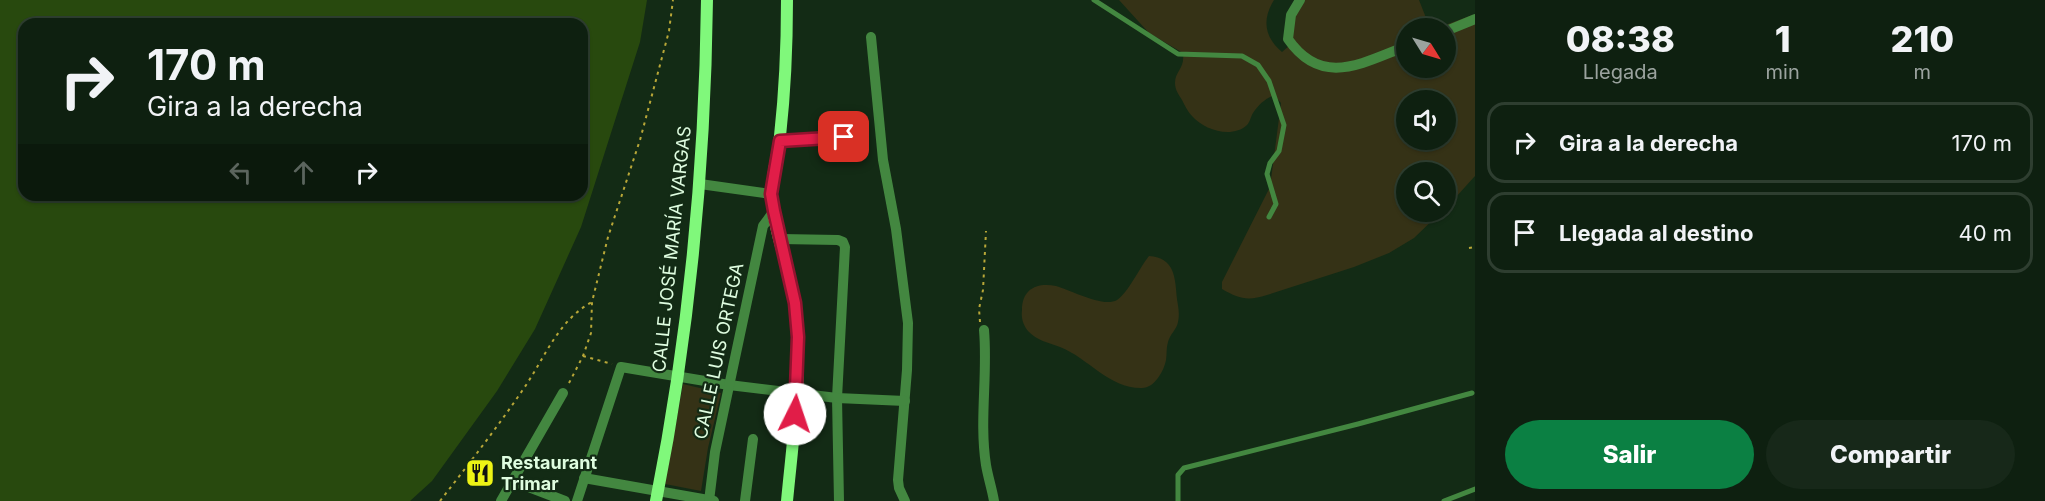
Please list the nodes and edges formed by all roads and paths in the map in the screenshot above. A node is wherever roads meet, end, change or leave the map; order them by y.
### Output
1 (673, 0) edge
2 (707, 0) edge
3 (787, 0) edge
4 (1094, 0) edge
5 (1300, 0) edge
6 (1475, 20) edge
7 (1456, 27) edge
8 (870, 37) dead end
9 (1396, 50) edge
10 (844, 137) dead end
11 (780, 141) junction
12 (700, 184) junction
13 (771, 194) junction
14 (774, 211) junction
15 (1269, 217) dead end
16 (986, 231) dead end
17 (781, 239) junction
18 (1475, 247) edge
19 (1469, 248) dead end
20 (592, 302) junction
21 (984, 330) joint
22 (583, 356) junction
23 (621, 367) junction
24 (678, 375) junction
25 (729, 385) junction
26 (564, 393) joint
27 (797, 393) junction
28 (1472, 393) dead end
29 (837, 398) junction
30 (905, 401) junction
31 (753, 440) dead end
32 (584, 478) junction
33 (513, 481) junction
34 (1475, 489) edge
35 (657, 496) edge
36 (440, 501) edge
37 (501, 501) edge
38 (565, 501) edge
39 (577, 501) edge
40 (709, 501) edge
41 (714, 501) edge
42 (745, 501) edge
43 (787, 501) edge
44 (839, 501) edge
45 (905, 501) edge
46 (994, 501) edge
47 (1178, 501) edge
48 (1444, 501) edge

1 - 20 path
2 - 12 street, CALLE JOSÉ MARÍA VARGAS
3 - 11 street
4 - 15 lane
5 - 9 street
6 - 7 street
8 - 30 street
10 - 11 street
11 - 13 street
12 - 13 street
12 - 24 street, CALLE JOSÉ MARÍA VARGAS
13 - 14 street
14 - 17 street
14 - 25 street, CALLE LUIS ORTEGA
16 - 21 path
17 - 27 street
17 - 29 street
18 - 19 path
20 - 22 path
20 - 36 path
21 - 46 street
22 - 23 path
22 - 26 path
23 - 24 street
23 - 32 street
24 - 25 street
24 - 35 street, CALLE JOSÉ MARÍA VARGAS
25 - 27 street
25 - 40 street, CALLE LUIS ORTEGA
26 - 33 street
27 - 29 street
27 - 43 street
28 - 47 lane
29 - 30 street
29 - 44 street
30 - 45 street
31 - 42 street
32 - 35 street
32 - 39 street
33 - 37 street
33 - 38 street
34 - 48 lane
35 - 40 street
40 - 41 street

